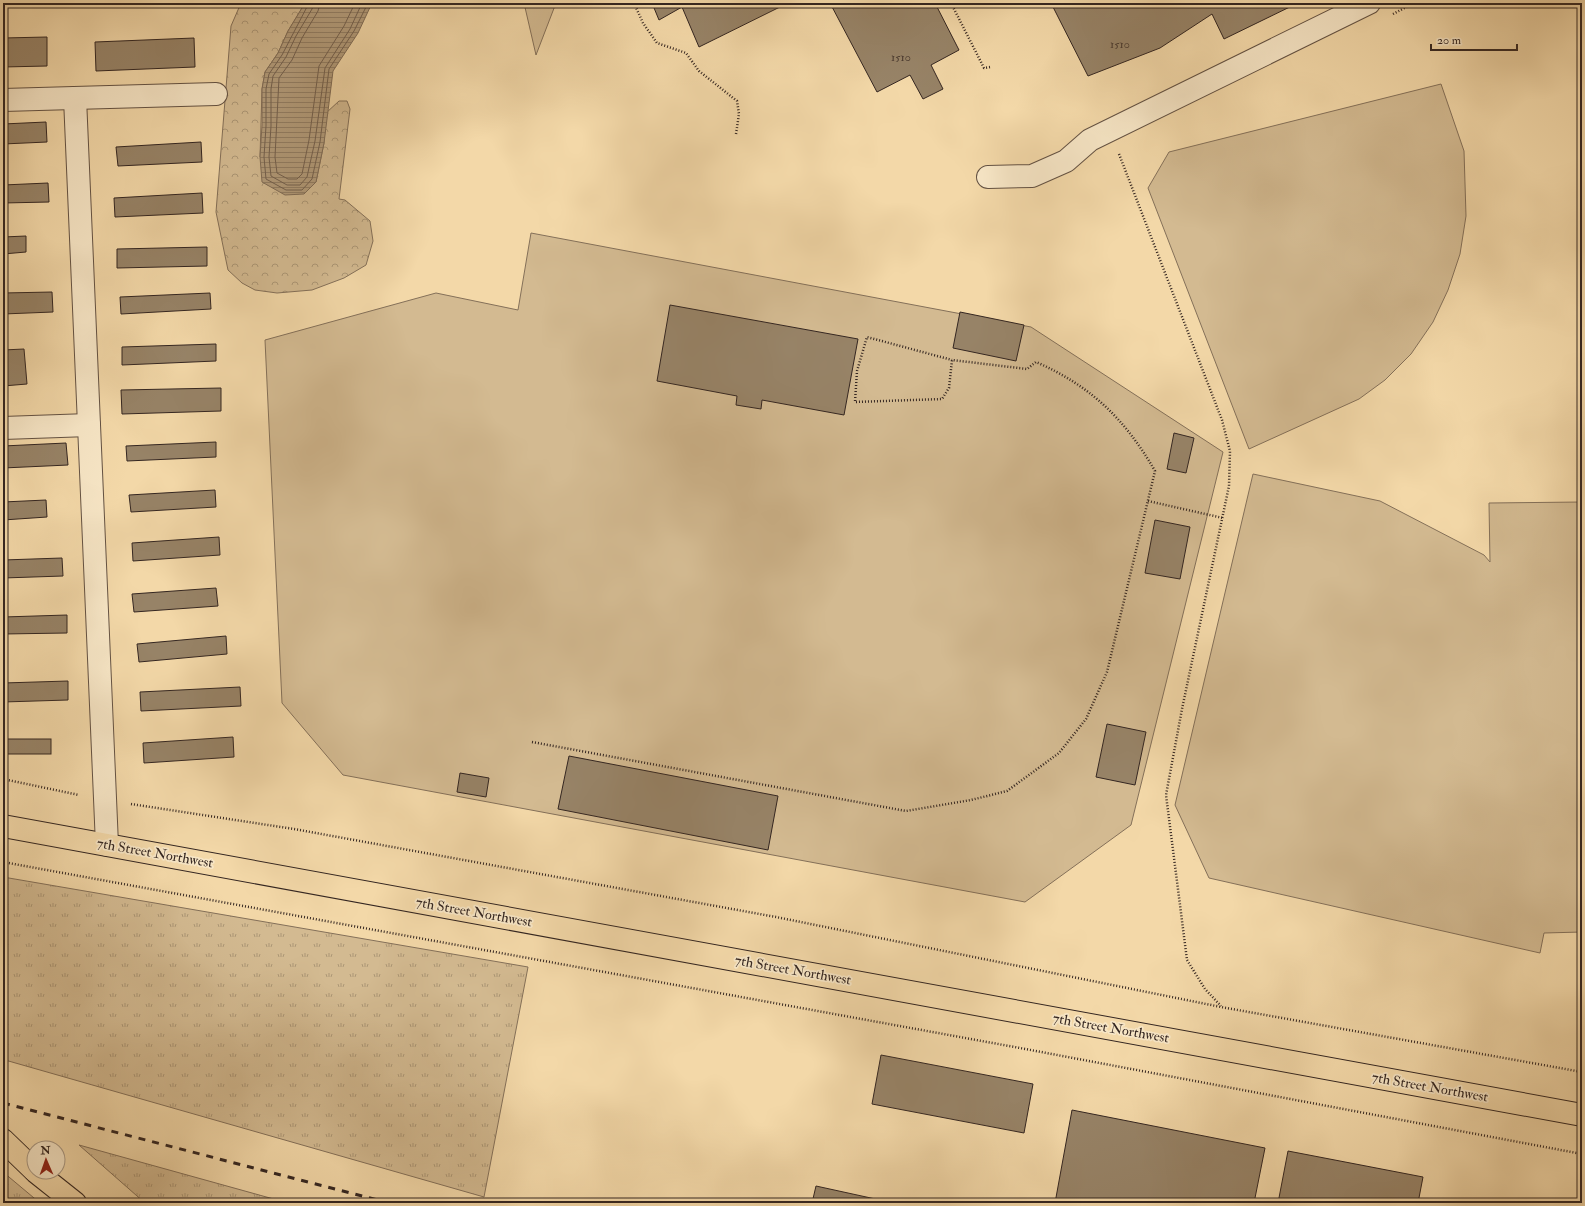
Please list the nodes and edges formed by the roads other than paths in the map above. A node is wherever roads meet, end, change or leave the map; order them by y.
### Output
1 (1369, 3) edge
2 (216, 94) dead end
3 (75, 98) junction
4 (3, 100) edge
5 (988, 177) dead end
6 (89, 425) junction
7 (3, 428) edge
8 (3, 826) edge
9 (107, 845) junction
10 (1582, 1115) edge
11 (3, 1140) edge
12 (26, 1162) edge
13 (46, 1180) edge
14 (75, 1203) edge

1 - 5 lane
2 - 3 lane
3 - 4 lane
3 - 6 lane
6 - 7 lane
6 - 9 lane
8 - 9 main road, 7th Street Northwest
9 - 10 main road, 7th Street Northwest
11 - 12 main road
13 - 14 main road

